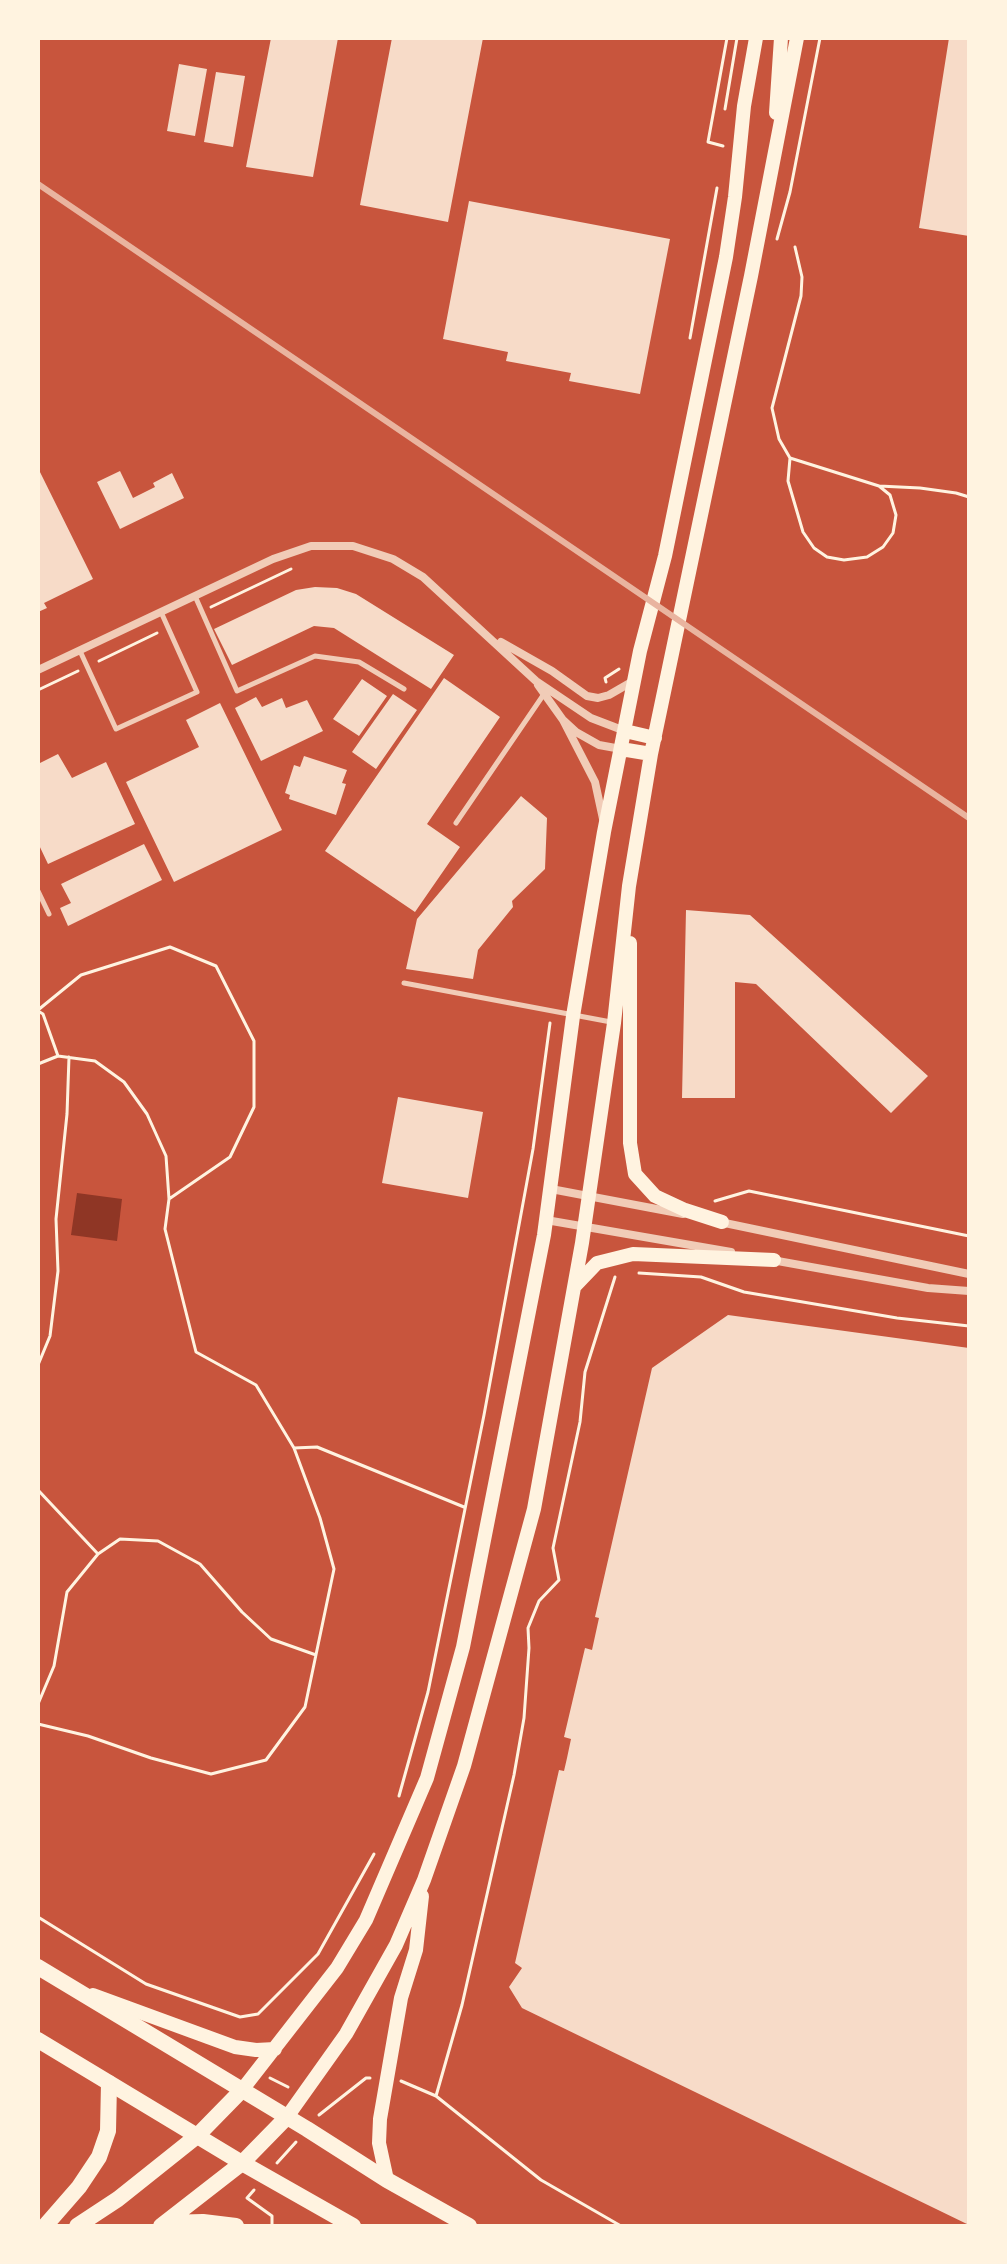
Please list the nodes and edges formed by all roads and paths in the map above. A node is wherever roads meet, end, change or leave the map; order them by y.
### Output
1 (727, 38) edge
2 (756, 38) edge
3 (781, 38) edge
4 (797, 38) edge
5 (777, 145) junction
6 (723, 146) dead end
7 (795, 247) dead end
8 (790, 458) junction
9 (879, 486) junction
10 (969, 497) edge
11 (301, 564) dead end
12 (195, 596) junction
13 (161, 612) junction
14 (202, 612) junction
15 (168, 628) junction
16 (490, 636) junction
17 (80, 650) junction
18 (87, 667) junction
19 (38, 670) edge
20 (635, 680) junction
21 (536, 681) junction
22 (404, 689) dead end
23 (38, 690) edge
24 (544, 693) junction
25 (563, 720) junction
26 (625, 731) junction
27 (655, 738) junction
28 (621, 749) junction
29 (651, 754) junction
30 (456, 823) dead end
31 (604, 832) junction
32 (629, 886) junction
33 (38, 891) edge
34 (49, 914) dead end
35 (404, 983) dead end
36 (38, 1011) edge
37 (567, 1014) junction
38 (614, 1023) junction
39 (58, 1056) junction
40 (69, 1057) junction
41 (38, 1064) edge
42 (551, 1189) junction
43 (589, 1195) junction
44 (169, 1199) junction
45 (710, 1202) dead end
46 (546, 1220) junction
47 (722, 1222) junction
48 (584, 1226) junction
49 (969, 1236) edge
50 (774, 1260) junction
51 (617, 1271) dead end
52 (631, 1272) dead end
53 (969, 1275) edge
54 (575, 1286) junction
55 (967, 1291) edge
56 (969, 1326) edge
57 (38, 1365) edge
58 (294, 1448) junction
59 (38, 1490) edge
60 (466, 1508) junction
61 (98, 1554) junction
62 (316, 1655) junction
63 (38, 1704) edge
64 (38, 1724) edge
65 (396, 1808) dead end
66 (377, 1849) dead end
67 (424, 1880) junction
68 (38, 1917) edge
69 (38, 1967) edge
70 (78, 1989) junction
71 (38, 2040) edge
72 (275, 2049) junction
73 (257, 2071) junction
74 (366, 2078) dead end
75 (109, 2083) junction
76 (413, 2085) dead end
77 (242, 2090) junction
78 (303, 2095) junction
79 (436, 2096) junction
80 (287, 2117) junction
81 (307, 2129) junction
82 (197, 2136) junction
83 (242, 2163) junction
84 (266, 2177) junction
85 (387, 2180) junction
86 (163, 2225) edge
87 (45, 2226) edge
88 (77, 2226) edge
89 (236, 2226) edge
90 (272, 2226) edge
91 (353, 2226) edge
92 (469, 2226) edge
93 (621, 2226) edge

1 - 6 path
2 - 20 main road
3 - 5 main road
4 - 5 main road
5 - 27 main road
7 - 8 path
8 - 9 path
8 - 9 path
9 - 10 path
11 - 14 path
12 - 13 street
12 - 14 lane
12 - 16 street
13 - 15 lane
13 - 17 street
14 - 22 lane
15 - 18 path
15 - 18 lane
16 - 20 street
16 - 21 street
17 - 18 lane
17 - 19 street
18 - 23 path
20 - 26 main road
21 - 24 street
21 - 26 street
24 - 25 street
24 - 30 lane
25 - 28 street
25 - 31 street
26 - 27 main road
26 - 28 main road
27 - 29 main road
28 - 29 main road
28 - 31 main road
29 - 32 main road
31 - 37 main road
32 - 38 main road
32 - 47 main road
33 - 34 lane
35 - 37 lane
36 - 39 path
36 - 44 path
37 - 38 lane
37 - 42 main road
37 - 60 path
38 - 43 main road
39 - 40 path
39 - 41 path
40 - 44 path
40 - 57 path
42 - 43 street
42 - 46 main road
43 - 47 street
43 - 48 main road
44 - 58 path
45 - 49 path
46 - 48 street
46 - 72 main road
47 - 53 street
48 - 50 street
48 - 54 main road
50 - 54 main road
50 - 55 street
51 - 79 path
52 - 56 path
53 - 55 lane
54 - 67 main road
58 - 60 path
58 - 62 path
59 - 61 path
60 - 65 path
61 - 62 path
61 - 63 path
62 - 64 path
66 - 68 path
67 - 78 main road
67 - 85 main road
69 - 70 main road
70 - 72 main road
70 - 77 main road
71 - 75 main road
72 - 73 main road
73 - 77 main road
73 - 78 path
74 - 81 path
75 - 82 main road
75 - 87 main road
76 - 79 path
77 - 80 main road
77 - 82 main road
78 - 80 main road
79 - 93 path
80 - 81 main road
80 - 83 main road
81 - 84 path
81 - 85 main road
82 - 83 main road
82 - 88 main road
83 - 84 main road
83 - 86 main road
84 - 90 path
84 - 91 main road
85 - 92 main road
86 - 89 main road

